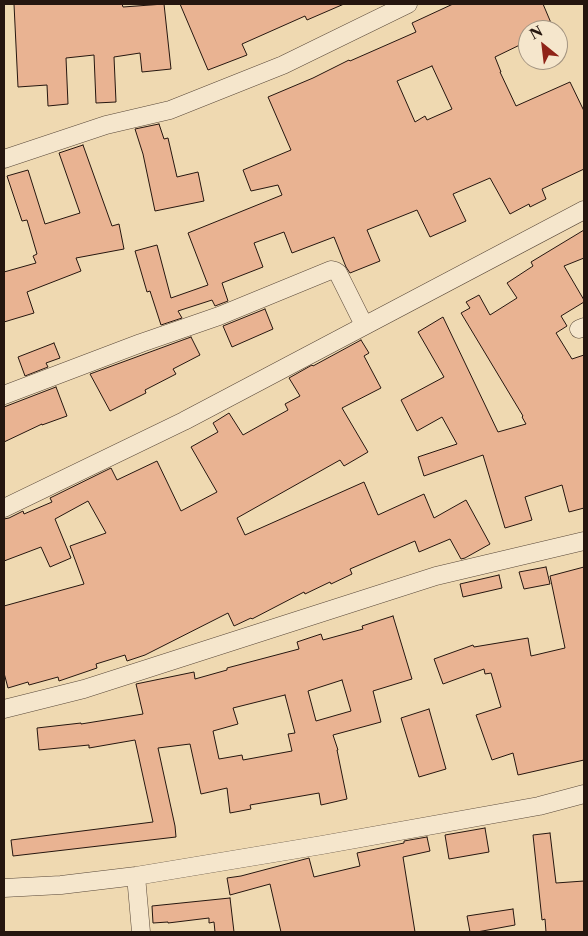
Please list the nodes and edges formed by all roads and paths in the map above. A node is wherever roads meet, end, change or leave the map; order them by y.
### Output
1 (408, 4) edge
2 (4, 159) edge
3 (584, 210) edge
4 (364, 325) junction
5 (4, 394) edge
6 (4, 508) edge
7 (584, 541) edge
8 (4, 709) edge
9 (584, 794) edge
10 (136, 876) junction
11 (4, 888) edge
12 (141, 932) edge

1 - 2 street
3 - 4 street
4 - 5 street
4 - 6 street
7 - 8 street
9 - 10 street
10 - 11 street
10 - 12 street

